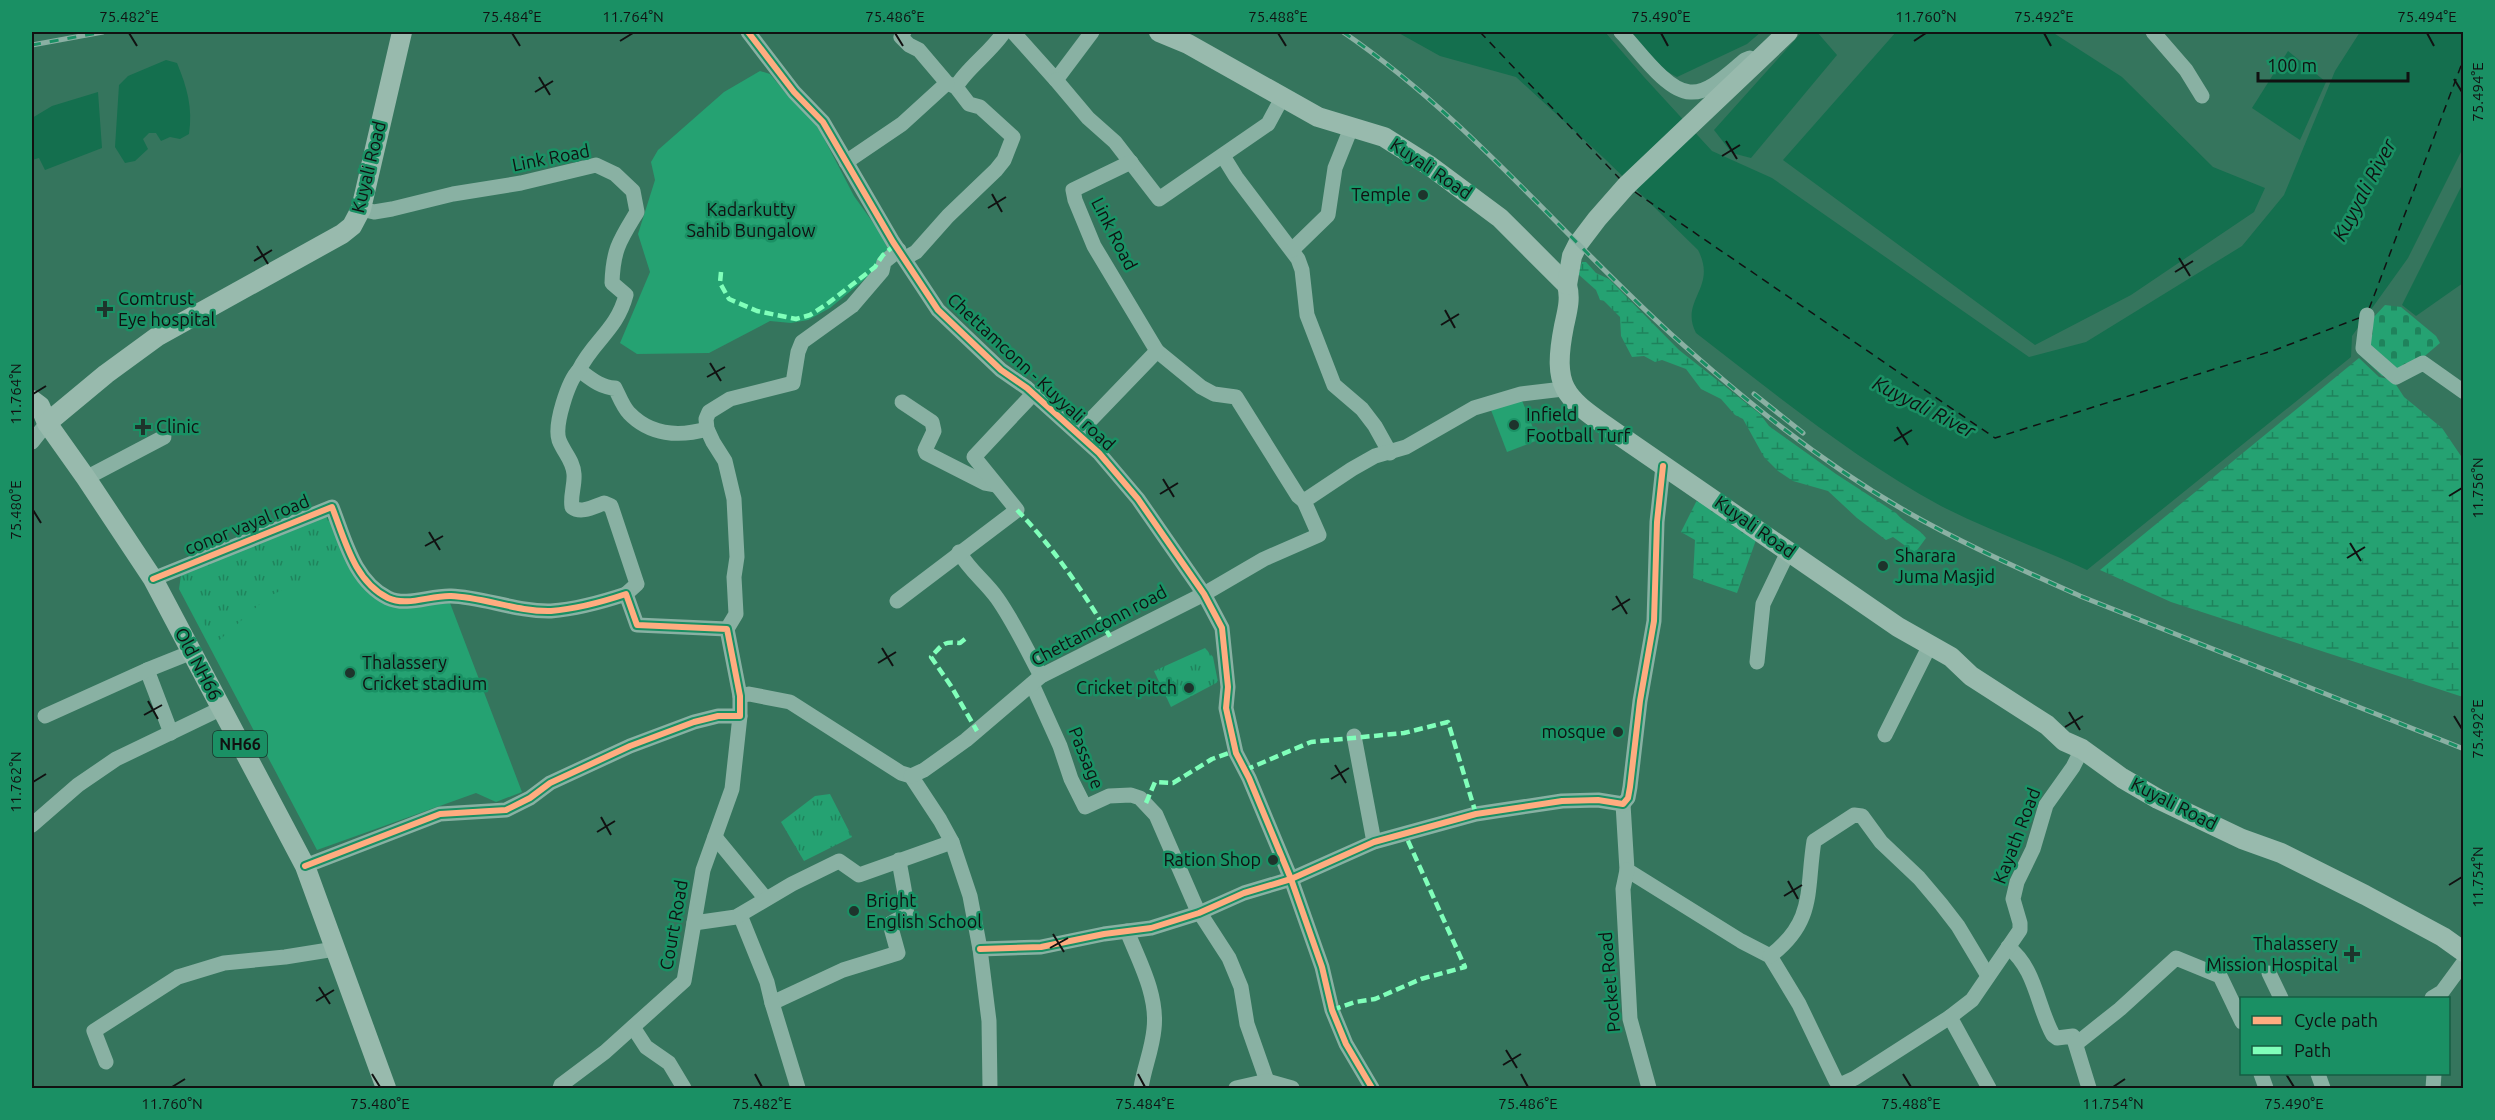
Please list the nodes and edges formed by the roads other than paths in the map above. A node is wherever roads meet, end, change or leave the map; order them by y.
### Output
1 (402, 32) edge
2 (748, 32) edge
3 (904, 32) edge
4 (1004, 32) edge
5 (1013, 32) edge
6 (1092, 32) edge
7 (1159, 32) edge
8 (1621, 32) edge
9 (1788, 32) edge
10 (2153, 32) edge
11 (1754, 64) junction
12 (1056, 80) junction
13 (952, 85) junction
14 (2202, 96) dead end
15 (1282, 98) junction
16 (1351, 128) junction
17 (1223, 156) junction
18 (846, 162) junction
19 (1131, 162) junction
20 (361, 209) junction
21 (1292, 250) junction
22 (902, 254) junction
23 (1567, 285) junction
24 (2367, 315) dead end
25 (1157, 351) junction
26 (579, 370) junction
27 (1563, 389) junction
28 (2463, 392) edge
29 (1033, 394) junction
30 (32, 400) edge
31 (902, 402) dead end
32 (39, 420) edge
33 (708, 429) junction
34 (1078, 433) junction
35 (164, 437) dead end
36 (32, 442) edge
37 (1387, 448) junction
38 (1663, 466) junction
39 (86, 478) junction
40 (996, 484) junction
41 (1304, 501) junction
42 (959, 552) junction
43 (1788, 552) junction
44 (153, 579) junction
45 (626, 594) junction
46 (1204, 594) junction
47 (897, 601) dead end
48 (727, 629) junction
49 (1930, 645) junction
50 (192, 652) junction
51 (1757, 662) dead end
52 (147, 670) junction
53 (1036, 680) junction
54 (740, 696) junction
55 (222, 708) junction
56 (45, 716) dead end
57 (740, 716) junction
58 (171, 733) junction
59 (1885, 735) dead end
60 (1354, 736) dead end
61 (2082, 749) junction
62 (911, 776) junction
63 (1623, 804) junction
64 (32, 825) edge
65 (715, 837) junction
66 (952, 842) junction
67 (1374, 842) junction
68 (899, 860) junction
69 (305, 866) junction
70 (1627, 870) junction
71 (1290, 879) junction
72 (766, 900) junction
73 (1199, 913) junction
74 (740, 915) junction
75 (694, 922) junction
76 (1127, 931) junction
77 (2008, 947) junction
78 (335, 949) junction
79 (980, 949) junction
80 (2463, 952) edge
81 (1770, 956) junction
82 (2463, 962) edge
83 (2268, 974) dead end
84 (1988, 976) junction
85 (2281, 997) edge
86 (2435, 997) edge
87 (772, 1003) junction
88 (1950, 1017) junction
89 (2240, 1020) edge
90 (633, 1027) junction
91 (2076, 1044) junction
92 (106, 1062) dead end
93 (1267, 1081) junction
94 (1843, 1086) edge
95 (386, 1089) edge
96 (560, 1089) edge
97 (684, 1089) edge
98 (798, 1089) edge
99 (990, 1089) edge
100 (1141, 1089) edge
101 (1236, 1089) edge
102 (1292, 1089) edge
103 (1372, 1089) edge
104 (1649, 1089) edge
105 (1989, 1089) edge
106 (2089, 1089) edge

1 - 20 main road, Kuyali Road
2 - 18 street, Chettamconn - Kuyyali road
3 - 13 street
4 - 13 street
5 - 12 street
6 - 12 street
7 - 15 main road, Kuyali Road
8 - 11 street
9 - 11 main road
10 - 14 street
11 - 23 main road
12 - 19 street
13 - 18 street
13 - 22 street
15 - 16 main road, Kuyali Road
15 - 17 street
16 - 21 street
16 - 23 main road, Kuyali Road
17 - 19 street
17 - 21 street
18 - 22 street, Chettamconn - Kuyyali road
19 - 25 street, Link Road
20 - 26 street, Link Road
20 - 32 main road, Kuyali Road
21 - 37 street
22 - 29 street, Chettamconn - Kuyyali road
22 - 33 street
23 - 27 main road
24 - 28 street
25 - 34 street
25 - 41 street, Link Road
26 - 33 street
26 - 45 street
27 - 37 street
27 - 38 main road, Kuyali Road
29 - 34 street, Chettamconn - Kuyyali road
29 - 40 street
30 - 32 main road, Old NH66 / NH66
31 - 40 street
32 - 36 street
32 - 39 main road, Old NH66 / NH66
33 - 48 street
34 - 46 street, Chettamconn - Kuyyali road
35 - 39 street
37 - 41 street
38 - 43 main road, Kuyali Road
38 - 63 street, Pocket Road
39 - 44 main road, Old NH66 / NH66
40 - 42 street
41 - 46 street, Chettamconn road
42 - 47 street
42 - 53 street
43 - 49 main road, Kuyali Road
43 - 51 street
44 - 45 street, conor vayal road
44 - 50 main road, Old NH66 / NH66
45 - 48 street
46 - 53 street, Chettamconn road
46 - 71 street, Chettamconn - Kuyyali road
48 - 54 street
49 - 59 street
49 - 61 main road, Kuyali Road
50 - 52 street
50 - 55 main road, Old NH66 / NH66
52 - 56 street
52 - 58 street
53 - 62 street, Chettamconn road
53 - 73 street, Passage
54 - 57 street
54 - 62 street
55 - 58 street
55 - 69 main road, Old NH66 / NH66
57 - 65 street, Court Road
57 - 69 street
58 - 64 street
60 - 67 street
61 - 77 street, Kayath Road
61 - 80 main road, Kuyali Road
62 - 66 street
63 - 67 street
63 - 70 street, Pocket Road
65 - 72 street
65 - 75 street, Court Road
66 - 68 street
66 - 79 street
67 - 71 street
68 - 72 street
68 - 87 street
69 - 78 main road, Old NH66 / NH66
70 - 81 street
70 - 104 street, Pocket Road
71 - 73 street
71 - 103 street, Chettamconn - Kuyyali road
72 - 74 street
73 - 76 street
73 - 93 street
74 - 75 street
74 - 87 street
75 - 90 street, Court Road
76 - 79 street
76 - 100 street
77 - 84 street, Kayath Road
77 - 91 street
78 - 92 street
78 - 95 main road, Old NH66 / NH66
79 - 99 street
81 - 84 street
81 - 94 street
82 - 86 street
83 - 85 street
84 - 88 street, Kayath Road
87 - 98 street
88 - 94 street, Kayath Road
88 - 105 street
89 - 91 street
90 - 96 street, Court Road
90 - 97 street
91 - 106 street
93 - 101 street
93 - 102 street

